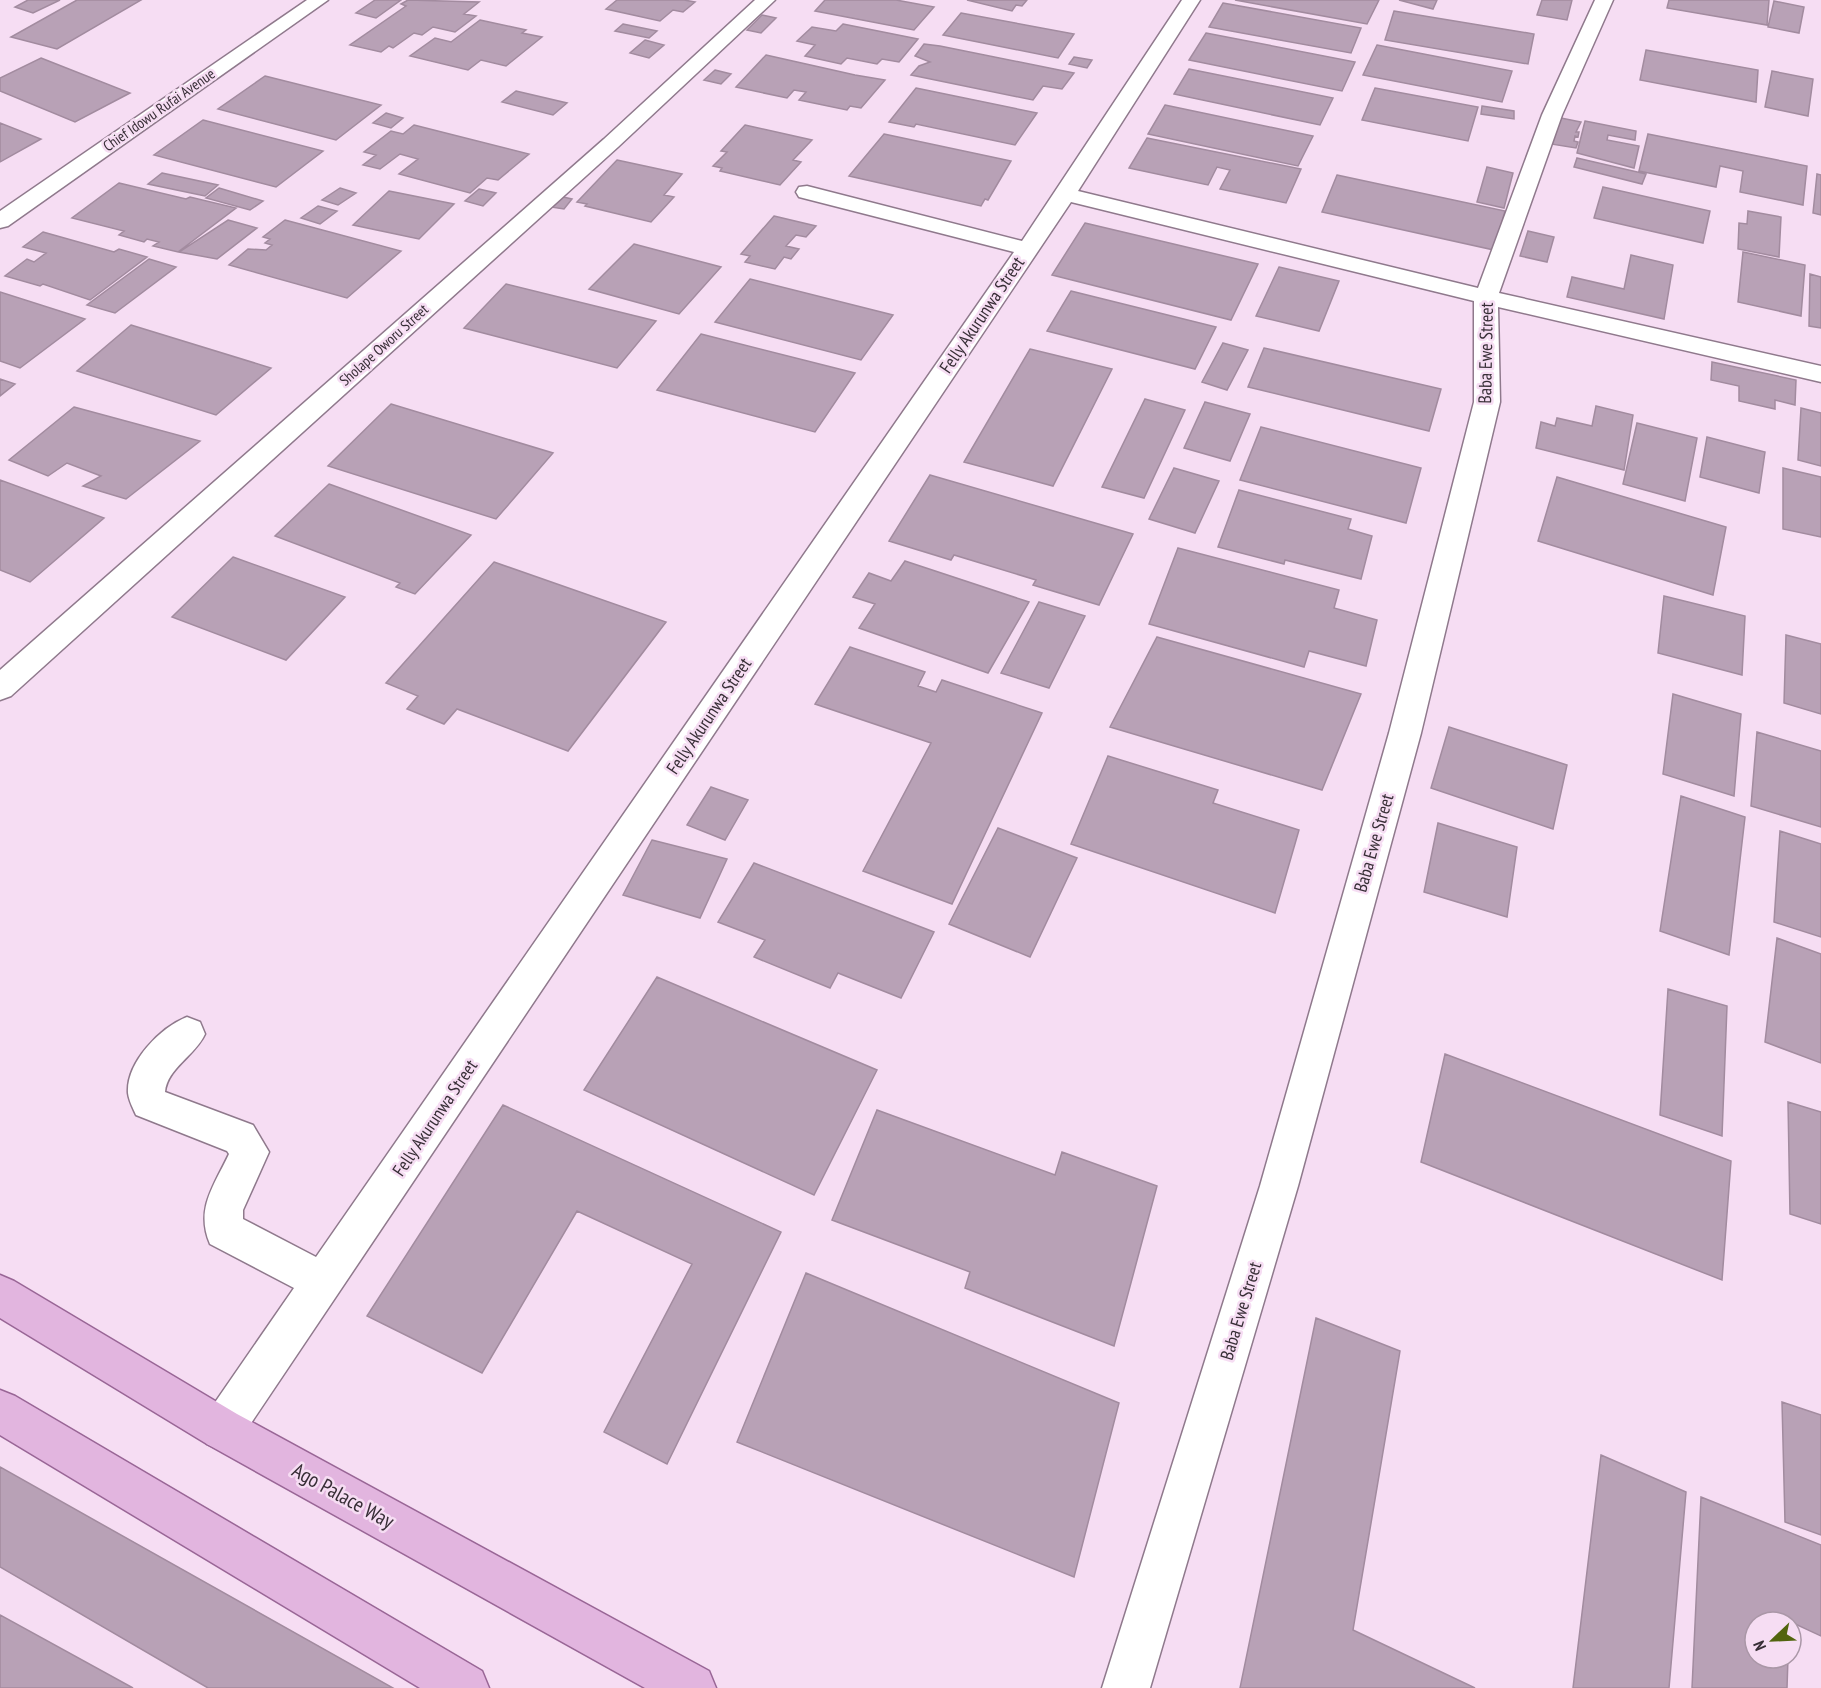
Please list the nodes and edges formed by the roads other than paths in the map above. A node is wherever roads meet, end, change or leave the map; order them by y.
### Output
1 (319, 0) edge
2 (766, 0) edge
3 (1191, 0) edge
4 (1604, 0) edge
5 (807, 192) dead end
6 (1065, 194) junction
7 (0, 221) edge
8 (1027, 249) junction
9 (1486, 297) junction
10 (1821, 374) edge
11 (0, 688) edge
12 (187, 1034) dead end
13 (323, 1282) junction
14 (0, 1295) edge
15 (0, 1411) edge
16 (222, 1429) junction
17 (465, 1688) edge
18 (692, 1688) edge
19 (1126, 1688) edge

1 - 7 street, Chief Idowu Rufai Avenue
2 - 11 street, Sholape Oworu Street
3 - 6 street, Felly Akurunwa Street
4 - 9 street, Baba Ewe Street
5 - 8 street
6 - 8 street, Felly Akurunwa Street
6 - 9 street
8 - 13 street, Felly Akurunwa Street
9 - 10 street
9 - 19 street, Baba Ewe Street
12 - 13 street
13 - 16 street, Felly Akurunwa Street
14 - 16 main road, Ago Palace Way
15 - 17 main road
16 - 18 main road, Ago Palace Way

